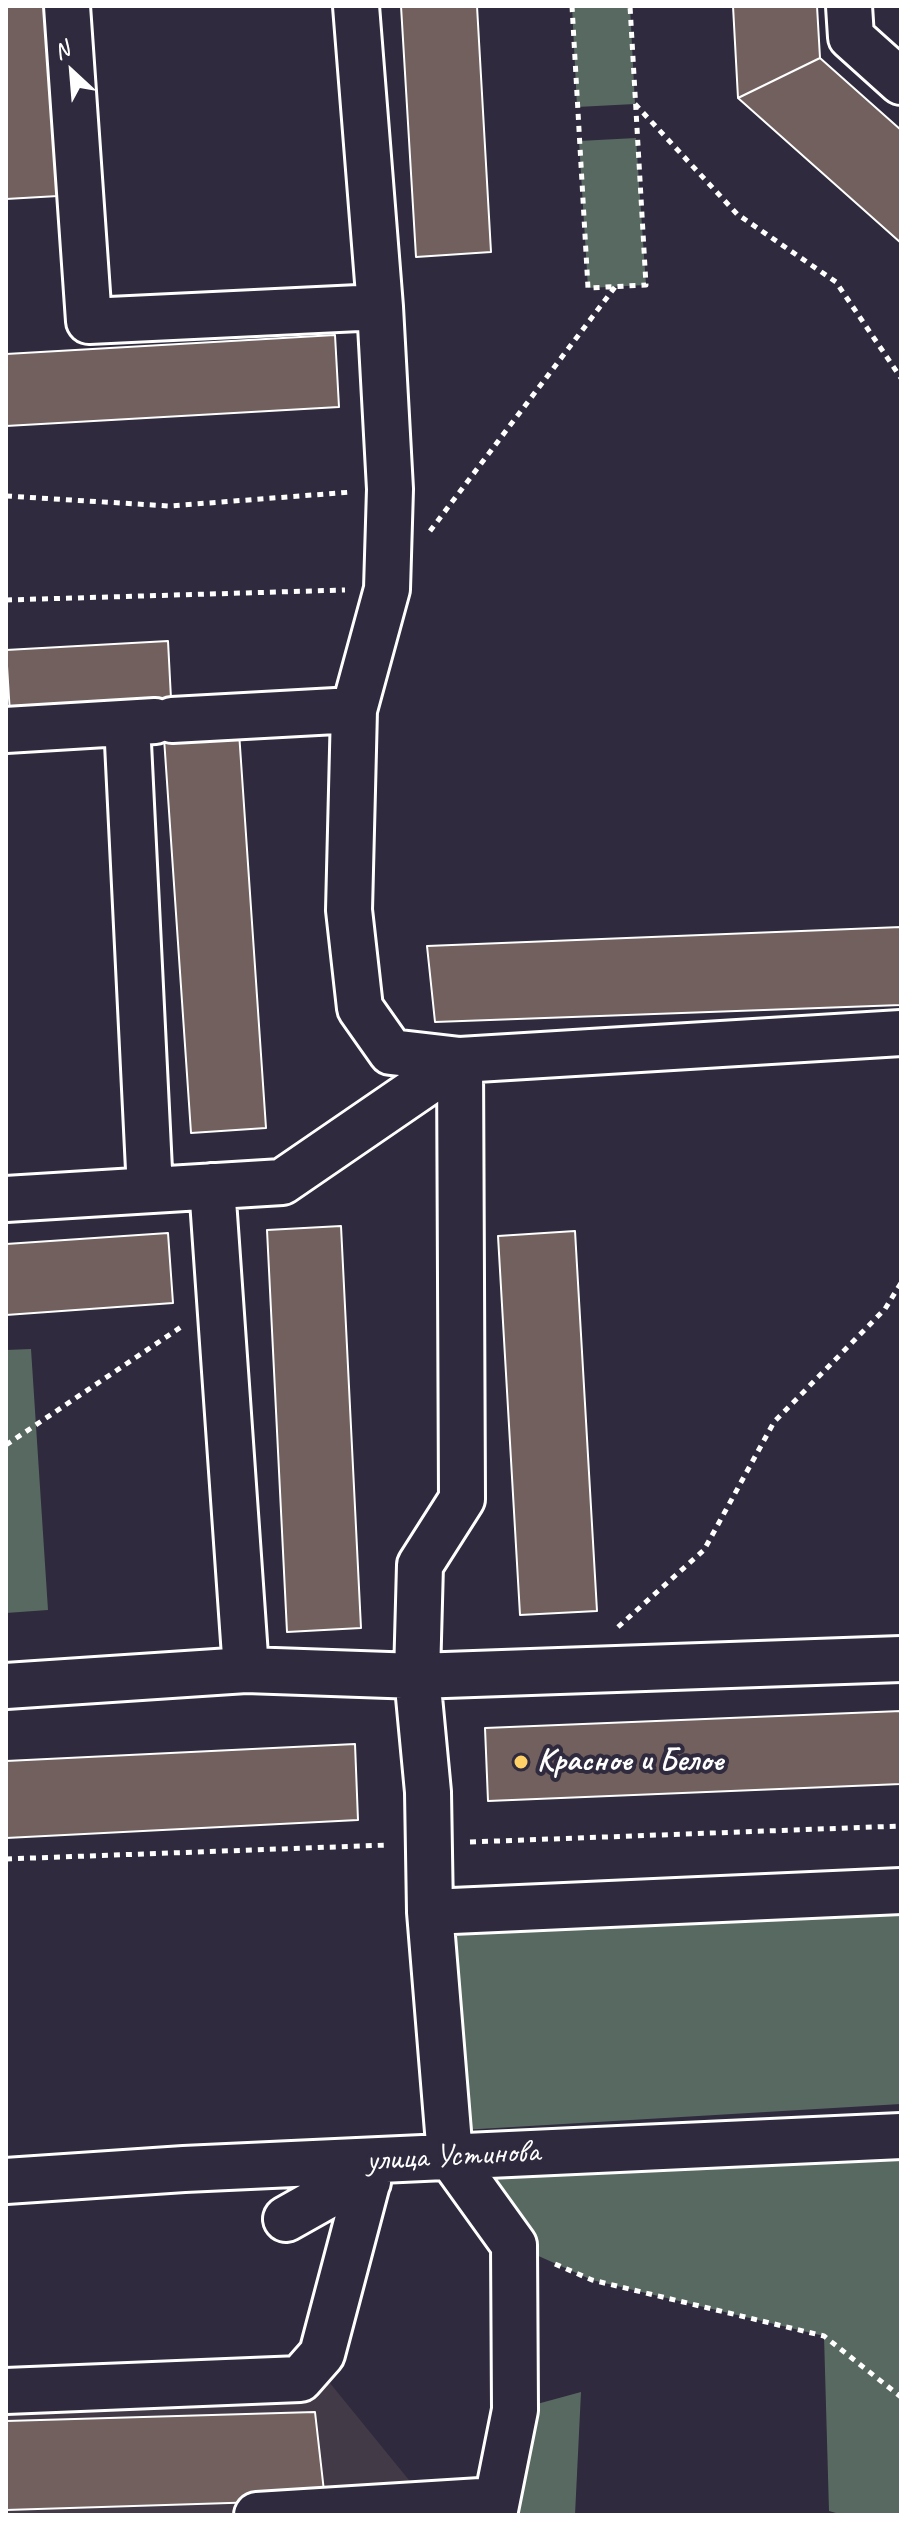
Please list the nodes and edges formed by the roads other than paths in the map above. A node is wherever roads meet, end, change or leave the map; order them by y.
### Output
1 (67, 6) edge
2 (356, 6) edge
3 (849, 6) edge
4 (901, 82) edge
5 (380, 307) junction
6 (354, 710) junction
7 (154, 721) junction
8 (6, 730) edge
9 (901, 1033) edge
10 (460, 1060) junction
11 (212, 1186) junction
12 (150, 1190) junction
13 (6, 1199) edge
14 (901, 1659) edge
15 (246, 1670) junction
16 (417, 1676) junction
17 (6, 1686) edge
18 (901, 1891) edge
19 (430, 1912) junction
20 (901, 2136) edge
21 (450, 2156) junction
22 (370, 2171) junction
23 (6, 2181) edge
24 (286, 2219) dead end
25 (6, 2391) edge
26 (496, 2508) edge
27 (257, 2515) edge

1 - 5 street
2 - 5 street
3 - 4 street
5 - 6 street
6 - 7 street
6 - 10 street
7 - 8 street
7 - 12 street
9 - 10 street
10 - 11 street
10 - 16 street
11 - 12 street
11 - 15 street
12 - 13 street
14 - 16 street
15 - 16 street
15 - 17 street
16 - 19 street
18 - 19 street
19 - 21 street
20 - 21 street, улица Устинова
21 - 22 street, улица Устинова
21 - 26 street
22 - 23 street, улица Устинова
22 - 24 street
22 - 25 street
26 - 27 street

